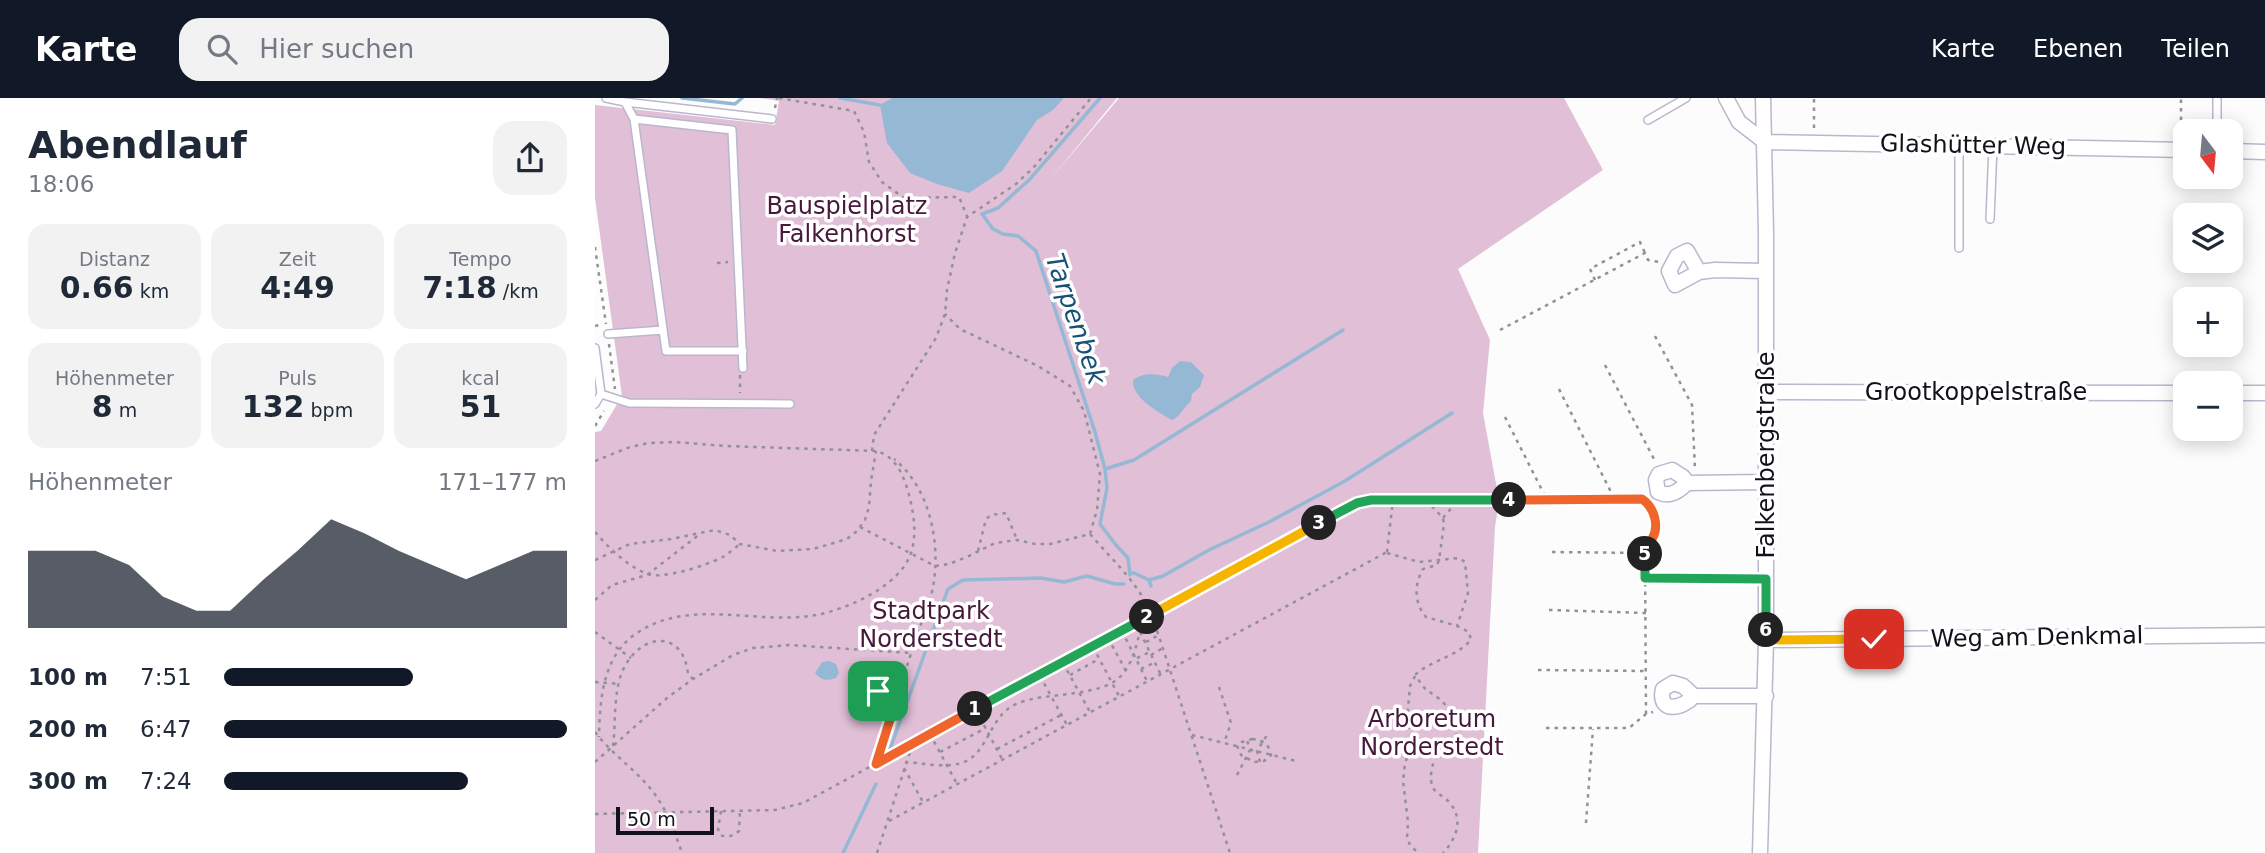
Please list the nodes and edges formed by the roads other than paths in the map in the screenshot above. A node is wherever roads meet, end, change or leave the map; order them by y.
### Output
1 (606, 98) edge
2 (1686, 98) edge
3 (1726, 98) edge
4 (1763, 98) edge
5 (2217, 98) edge
6 (625, 102) junction
7 (634, 119) junction
8 (772, 119) dead end
9 (2217, 119) edge
10 (1648, 120) dead end
11 (1765, 142) junction
12 (1959, 145) junction
13 (1993, 146) junction
14 (2173, 150) edge
15 (2243, 151) edge
16 (2265, 152) edge
17 (1990, 219) dead end
18 (1959, 248) dead end
19 (1765, 271) junction
20 (1699, 272) junction
21 (663, 330) junction
22 (608, 334) dead end
23 (595, 348) edge
24 (743, 351) junction
25 (743, 368) road end
26 (1766, 392) junction
27 (2173, 393) edge
28 (2243, 393) edge
29 (2265, 393) edge
30 (601, 394) junction
31 (595, 404) edge
32 (789, 404) dead end
33 (1766, 482) junction
34 (1691, 483) junction
35 (2265, 635) edge
36 (1766, 640) junction
37 (1694, 696) dead end
38 (1766, 696) junction
39 (1759, 853) edge

1 - 6 lane
2 - 10 lane
3 - 11 street
4 - 11 street, Falkenbergstraße
5 - 9 lane
6 - 7 lane
6 - 8 lane
7 - 21 lane
7 - 24 lane
11 - 12 street, Glashütter Weg
11 - 19 street, Falkenbergstraße
12 - 13 street, Glashütter Weg
12 - 18 lane
13 - 14 street, Glashütter Weg
13 - 17 lane
15 - 16 street
19 - 20 street
19 - 26 street, Falkenbergstraße
20 - 20 street
21 - 22 lane
21 - 24 lane
23 - 30 lane
24 - 25 lane
26 - 27 street, Grootkoppelstraße
26 - 33 street, Falkenbergstraße
28 - 29 street
30 - 31 lane
30 - 32 lane
33 - 34 street
33 - 36 street, Falkenbergstraße
34 - 34 street
35 - 36 street, Weg am Denkmal
36 - 38 street, Falkenbergstraße
37 - 38 street
38 - 39 street, Falkenbergstraße

